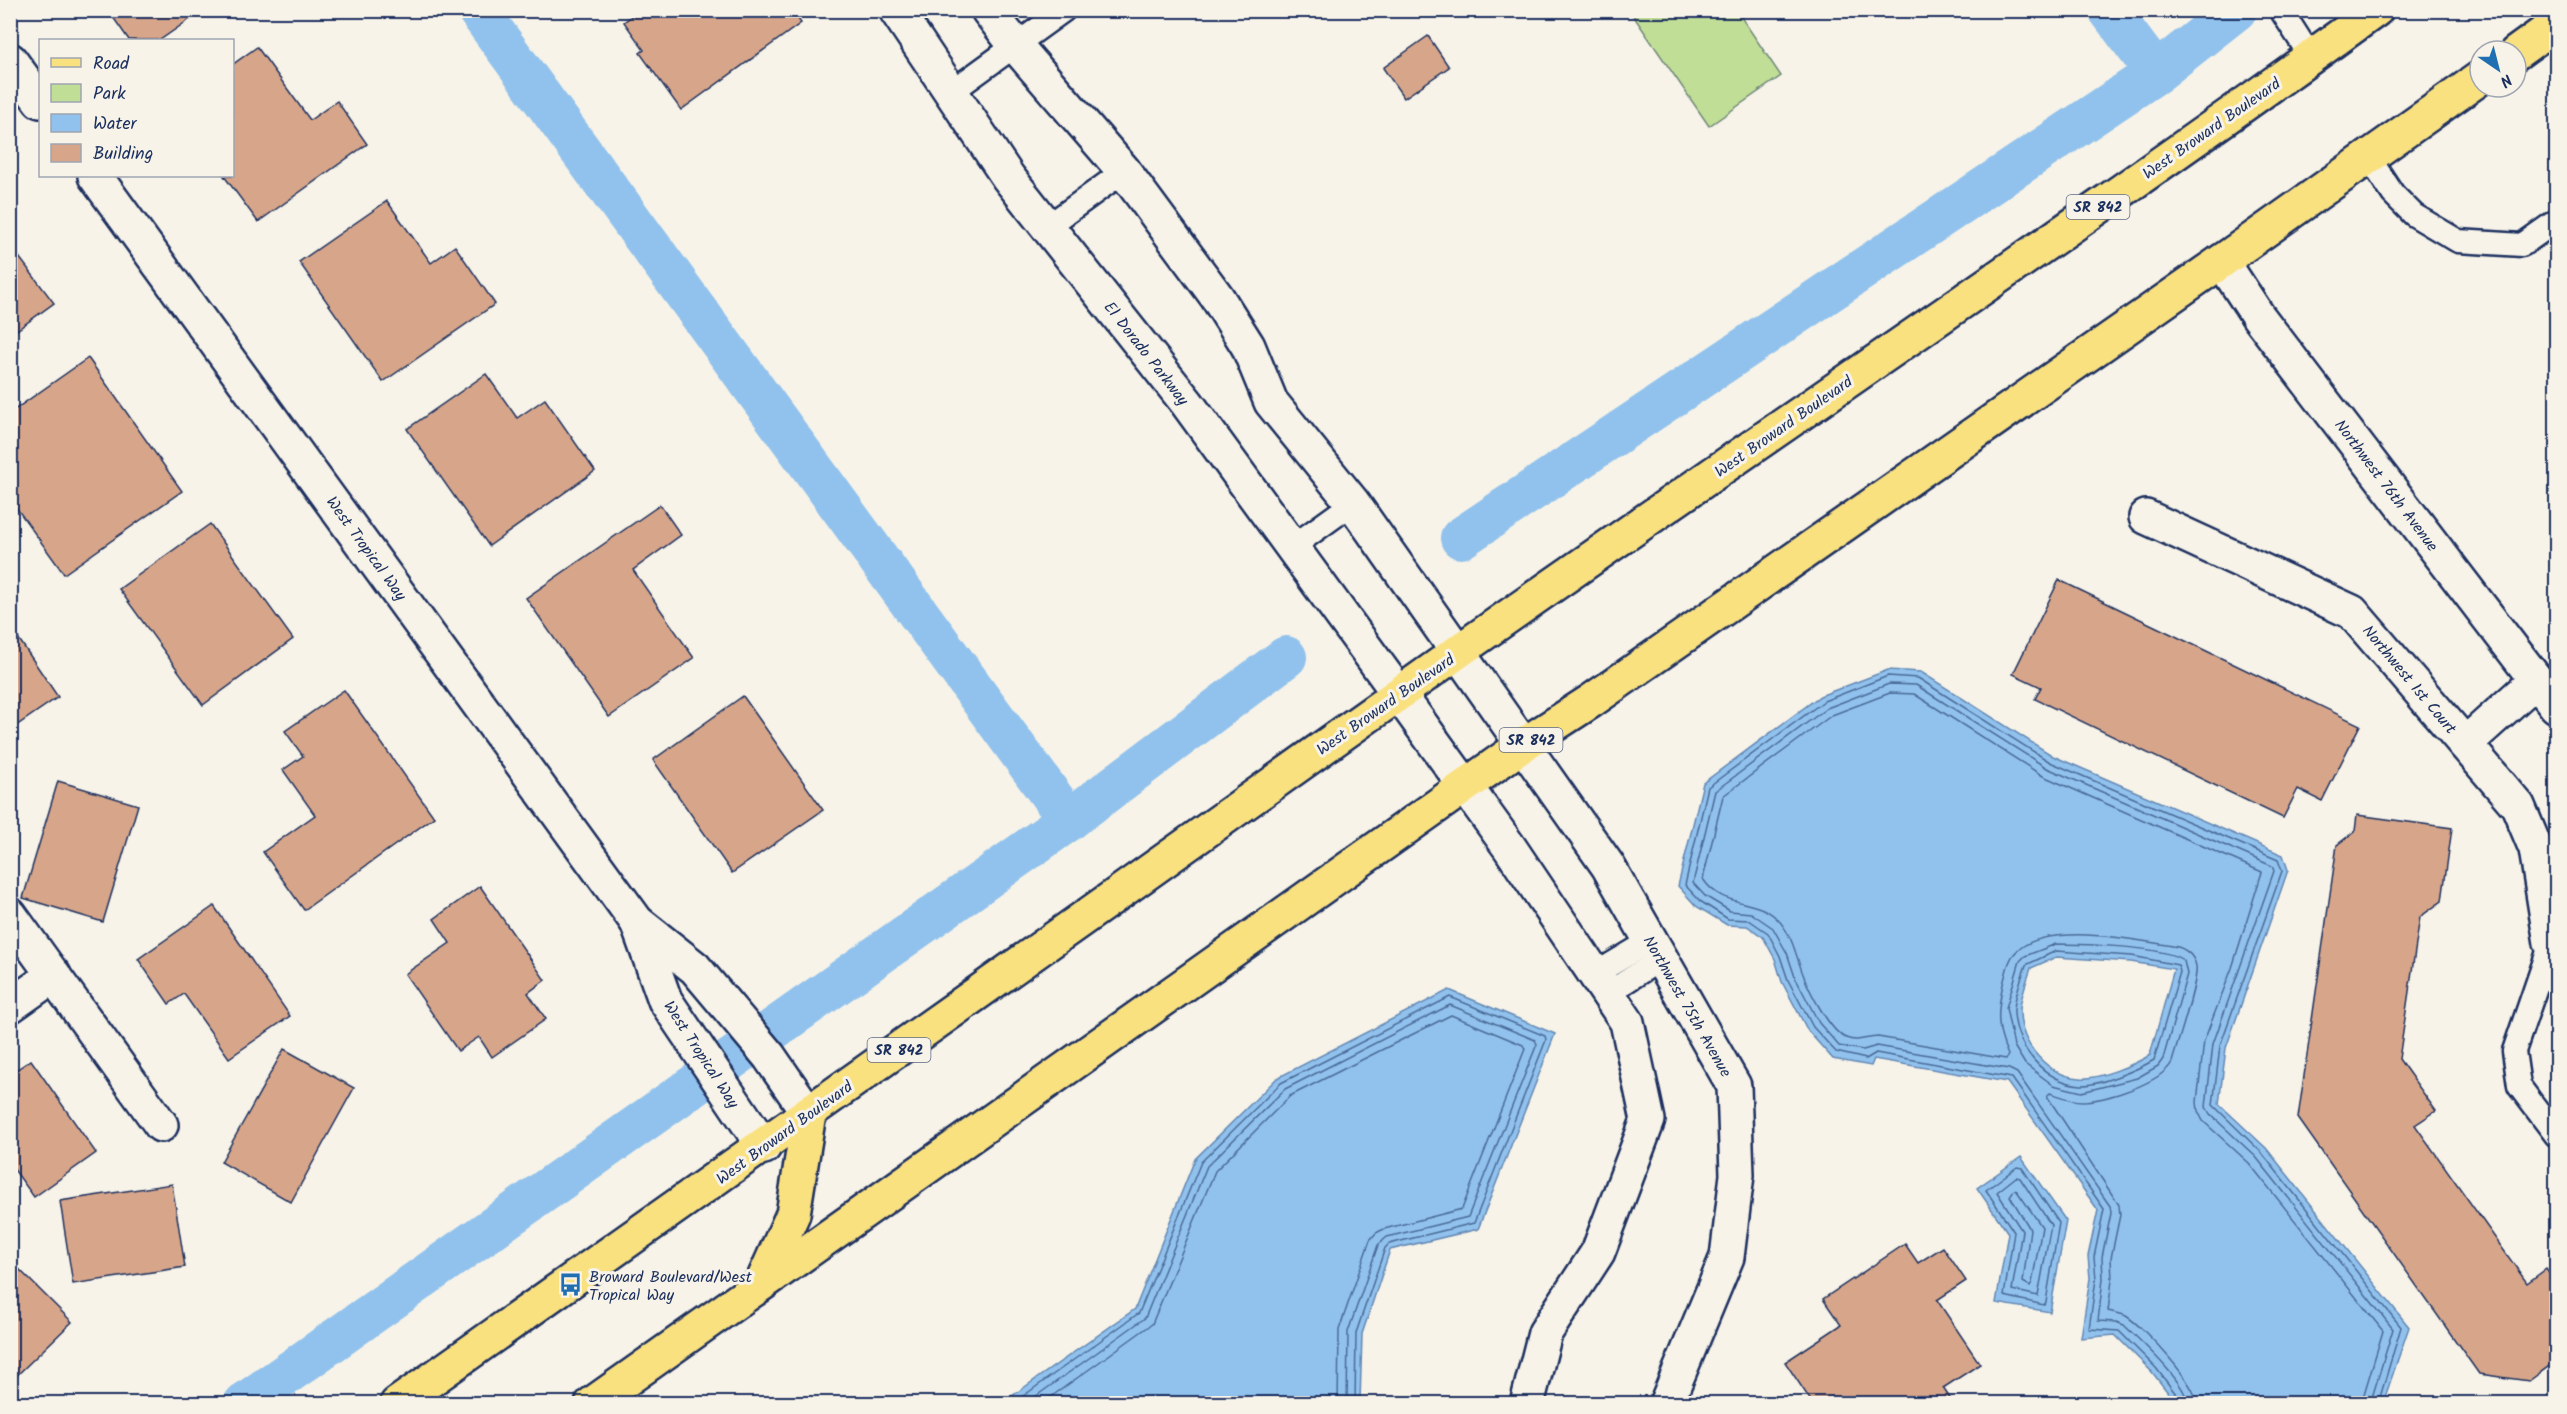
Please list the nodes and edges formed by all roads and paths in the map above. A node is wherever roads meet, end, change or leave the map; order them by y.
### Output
1 (896, 10) edge
2 (988, 10) edge
3 (1064, 10) edge
4 (2376, 10) edge
5 (2285, 17) edge
6 (2556, 24) edge
7 (2528, 44) edge
8 (1016, 46) junction
9 (2311, 57) junction
10 (10, 60) edge
11 (2468, 86) edge
12 (951, 92) junction
13 (39, 100) edge
14 (2368, 156) junction
15 (1124, 171) junction
16 (96, 177) edge
17 (2556, 221) edge
18 (1047, 227) junction
19 (2222, 261) junction
20 (1353, 503) junction
21 (2146, 517) dead end
22 (1292, 547) junction
23 (1457, 653) junction
24 (2536, 680) junction
25 (1400, 694) junction
26 (2556, 706) edge
27 (2465, 744) junction
28 (1523, 745) junction
29 (1466, 788) junction
30 (10, 915) edge
31 (637, 922) junction
32 (2554, 945) edge
33 (1656, 950) junction
34 (54, 975) junction
35 (1601, 984) junction
36 (10, 1006) edge
37 (809, 1114) junction
38 (161, 1125) dead end
39 (2556, 1135) edge
40 (764, 1148) junction
41 (762, 1283) junction
42 (397, 1404) edge
43 (592, 1404) edge
44 (1527, 1404) edge
45 (1666, 1404) edge

1 - 12 street, El Dorado Parkway
2 - 8 street
3 - 8 lane
4 - 9 main road, West Broward Boulevard / SR 842
5 - 9 lane
6 - 7 main road
8 - 12 lane
8 - 15 street
9 - 23 main road, West Broward Boulevard / SR 842
10 - 13 street
11 - 14 main road, SR 842
12 - 18 street, El Dorado Parkway
14 - 17 lane
14 - 19 main road, SR 842
15 - 18 lane
15 - 20 street
16 - 31 street, West Tropical Way
18 - 22 street, El Dorado Parkway
19 - 24 street, Northwest 76th Avenue
19 - 28 main road, SR 842
20 - 22 lane
20 - 23 street
21 - 27 street, Northwest 1st Court
22 - 25 street, El Dorado Parkway
23 - 25 main road, West Broward Boulevard / SR 842
23 - 28 street, Northwest 75th Avenue
24 - 26 street, Northwest 76th Avenue
24 - 27 street
25 - 29 street
25 - 37 main road, West Broward Boulevard / SR 842
27 - 32 street, Northwest 1st Court
28 - 29 main road, SR 842
28 - 33 street, Northwest 75th Avenue
29 - 35 street
29 - 41 main road, SR 842
30 - 34 street
31 - 37 street, West Tropical Way
31 - 40 street, West Tropical Way
32 - 39 lane
33 - 35 lane
33 - 45 street, Northwest 75th Avenue
34 - 36 street
34 - 38 street
35 - 44 street
37 - 40 main road, West Broward Boulevard / SR 842
37 - 41 main road
40 - 42 main road, West Broward Boulevard / SR 842
41 - 43 main road, SR 842

